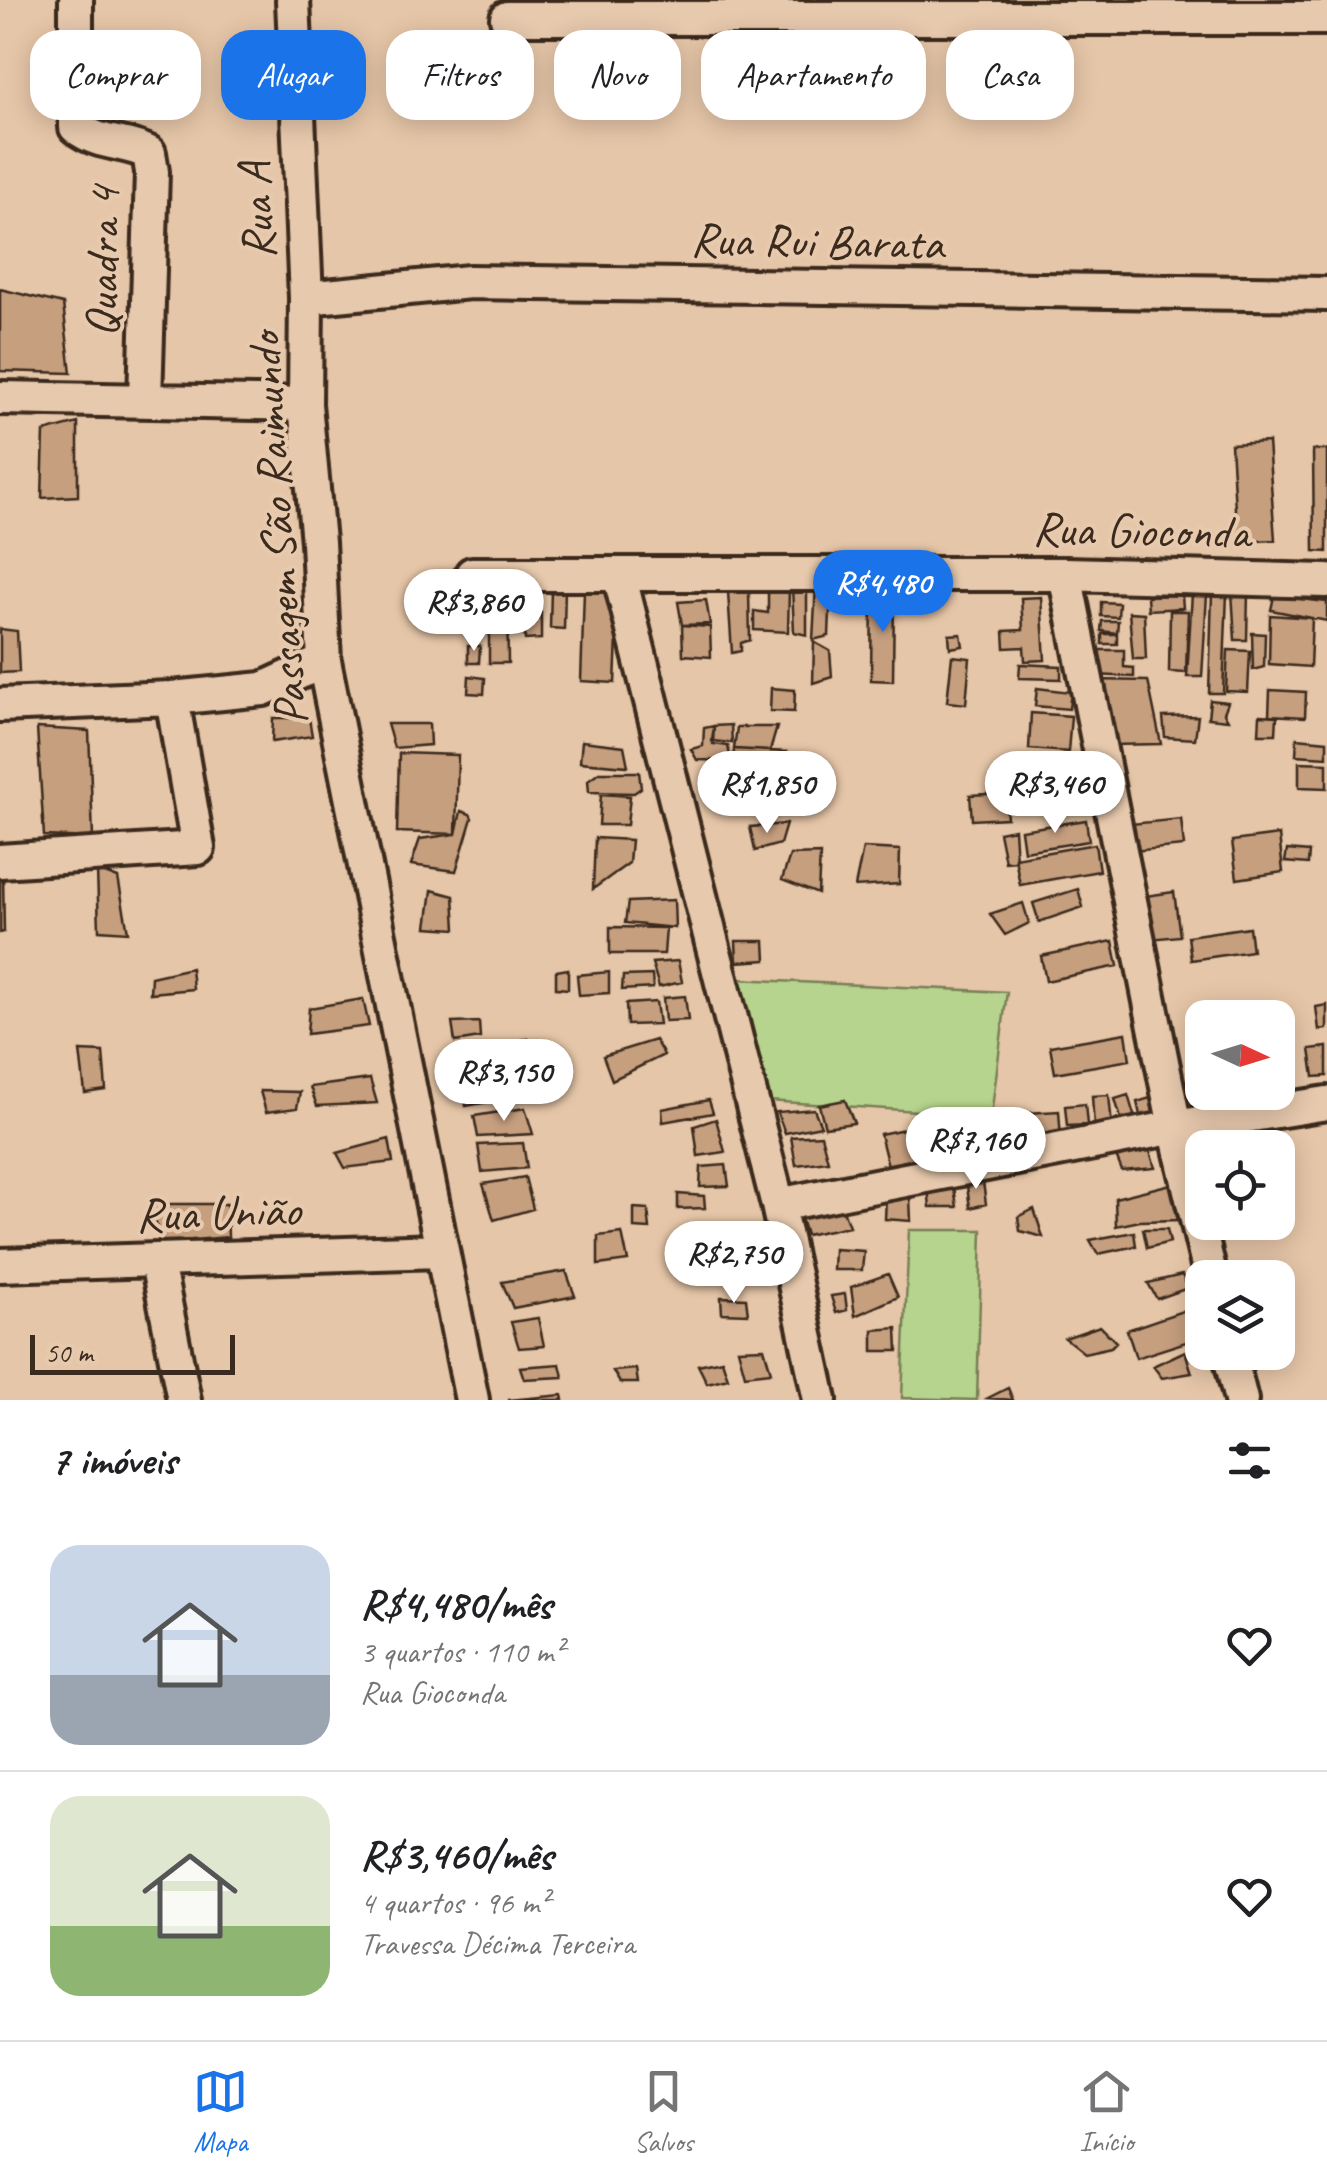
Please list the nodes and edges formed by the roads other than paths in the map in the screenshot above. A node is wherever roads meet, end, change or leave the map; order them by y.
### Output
1 (76, 0) edge
2 (293, 0) edge
3 (507, 18) dead end
4 (1327, 18) edge
5 (1327, 294) edge
6 (306, 298) junction
7 (0, 398) edge
8 (145, 399) junction
9 (305, 404) junction
10 (472, 574) dead end
11 (619, 574) junction
12 (1065, 574) junction
13 (1327, 581) edge
14 (324, 661) junction
15 (172, 698) junction
16 (0, 706) edge
17 (0, 862) edge
18 (1327, 1102) edge
19 (1175, 1127) junction
20 (778, 1206) junction
21 (440, 1251) junction
22 (1207, 1260) edge
23 (157, 1262) junction
24 (0, 1265) edge
25 (1234, 1370) edge
26 (184, 1400) edge
27 (472, 1400) edge
28 (820, 1400) edge
29 (1241, 1400) edge

1 - 8 street, Quadra 4
2 - 6 street, Rua A
3 - 4 street
5 - 6 street, Rua Rui Barata
6 - 9 street, Passagem São Raimundo
7 - 8 street
8 - 9 street
9 - 14 street, Passagem São Raimundo
10 - 11 street, Rua Gioconda
11 - 12 street, Rua Gioconda
11 - 20 street
12 - 13 street, Rua Gioconda
12 - 19 street
14 - 15 street
14 - 21 street, Passagem São Raimundo
15 - 16 street
15 - 17 street
18 - 19 street
19 - 20 street
19 - 22 street
20 - 28 street
21 - 23 street, Rua União
21 - 27 street, Passagem São Raimundo
23 - 24 street, Rua União
23 - 26 street
25 - 29 street

